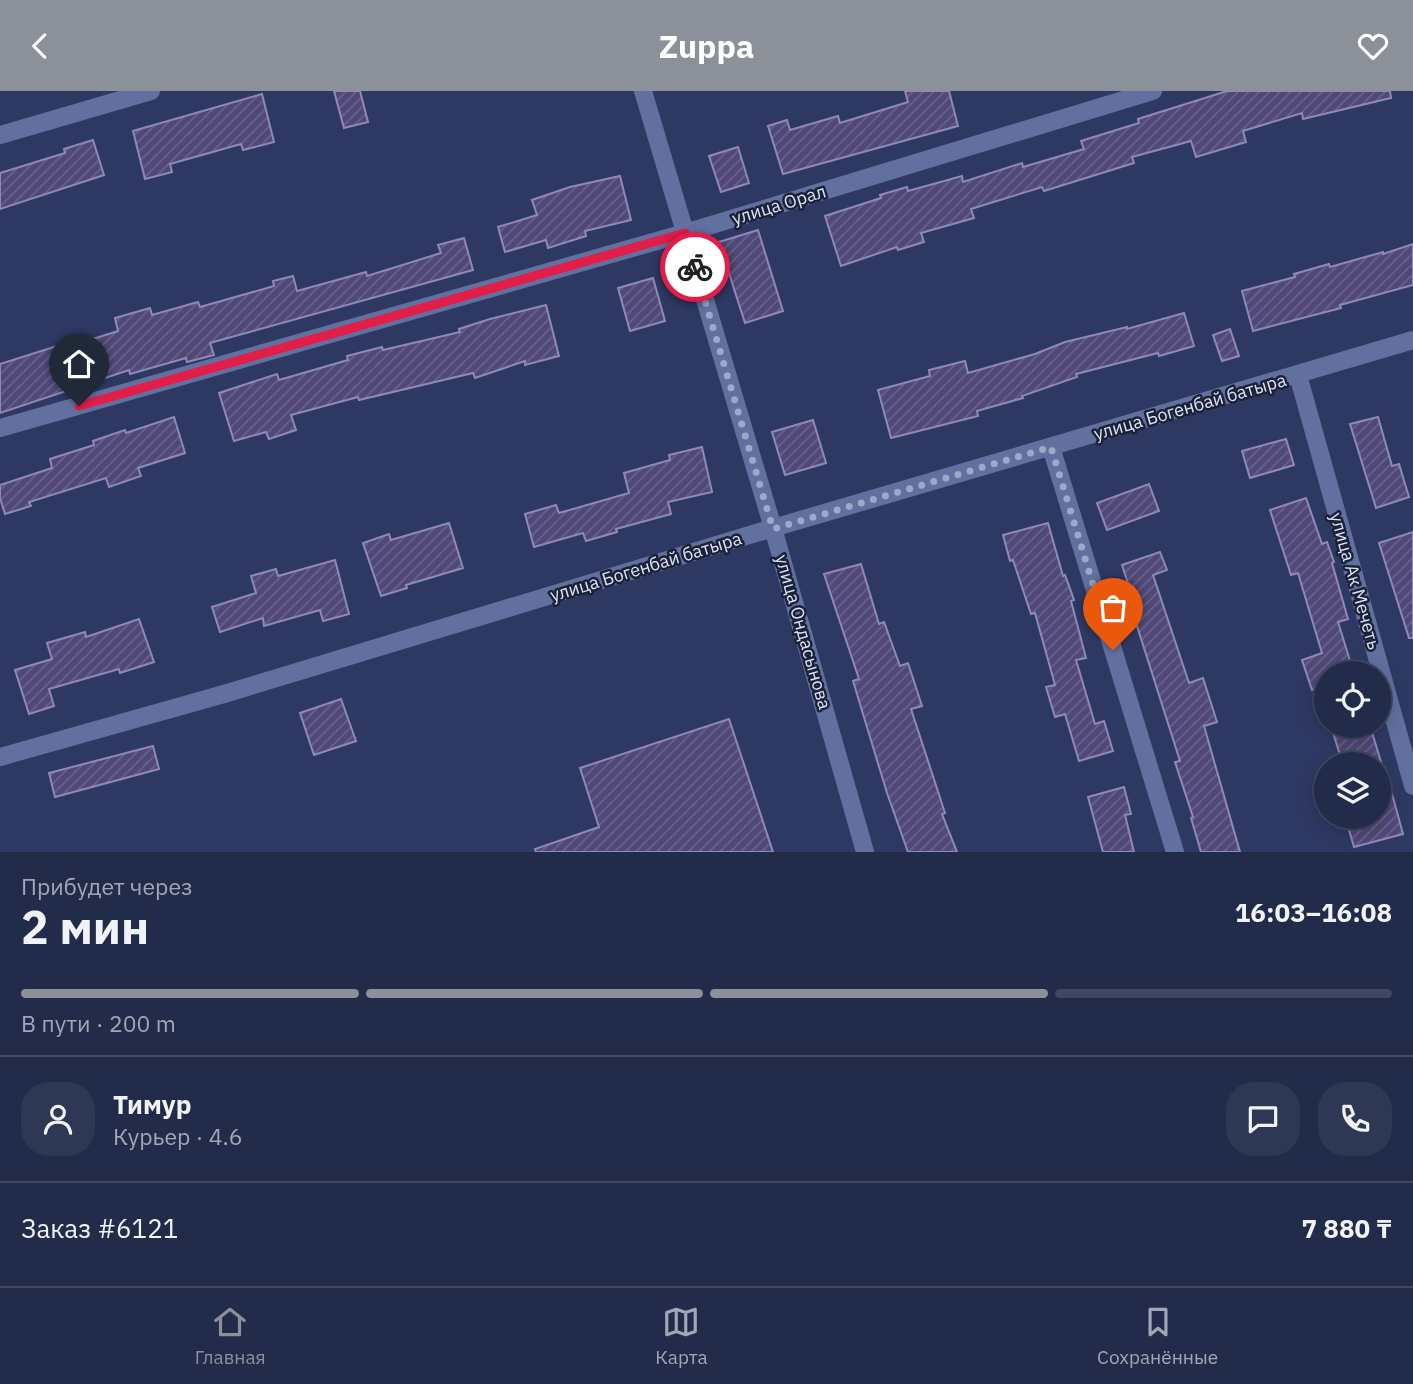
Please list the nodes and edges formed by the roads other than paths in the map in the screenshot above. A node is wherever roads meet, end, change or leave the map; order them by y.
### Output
1 (150, 91) edge
2 (643, 91) edge
3 (1153, 91) edge
4 (0, 135) edge
5 (685, 233) junction
6 (1413, 340) edge
7 (1298, 375) junction
8 (0, 428) edge
9 (1051, 447) junction
10 (773, 529) junction
11 (0, 757) edge
12 (1413, 786) edge
13 (865, 852) edge
14 (1175, 852) edge

1 - 4 street
2 - 5 street, улица Ондасынова
3 - 5 street, улица Орал
5 - 8 street, улица Орал
5 - 10 street, улица Ондасынова
6 - 7 street, улица Богенбай батыра
7 - 9 street, улица Богенбай батыра
7 - 12 street, улица Ак Мечеть
9 - 10 street, улица Богенбай батыра
9 - 14 street
10 - 11 street, улица Богенбай батыра
10 - 13 street, улица Ондасынова

